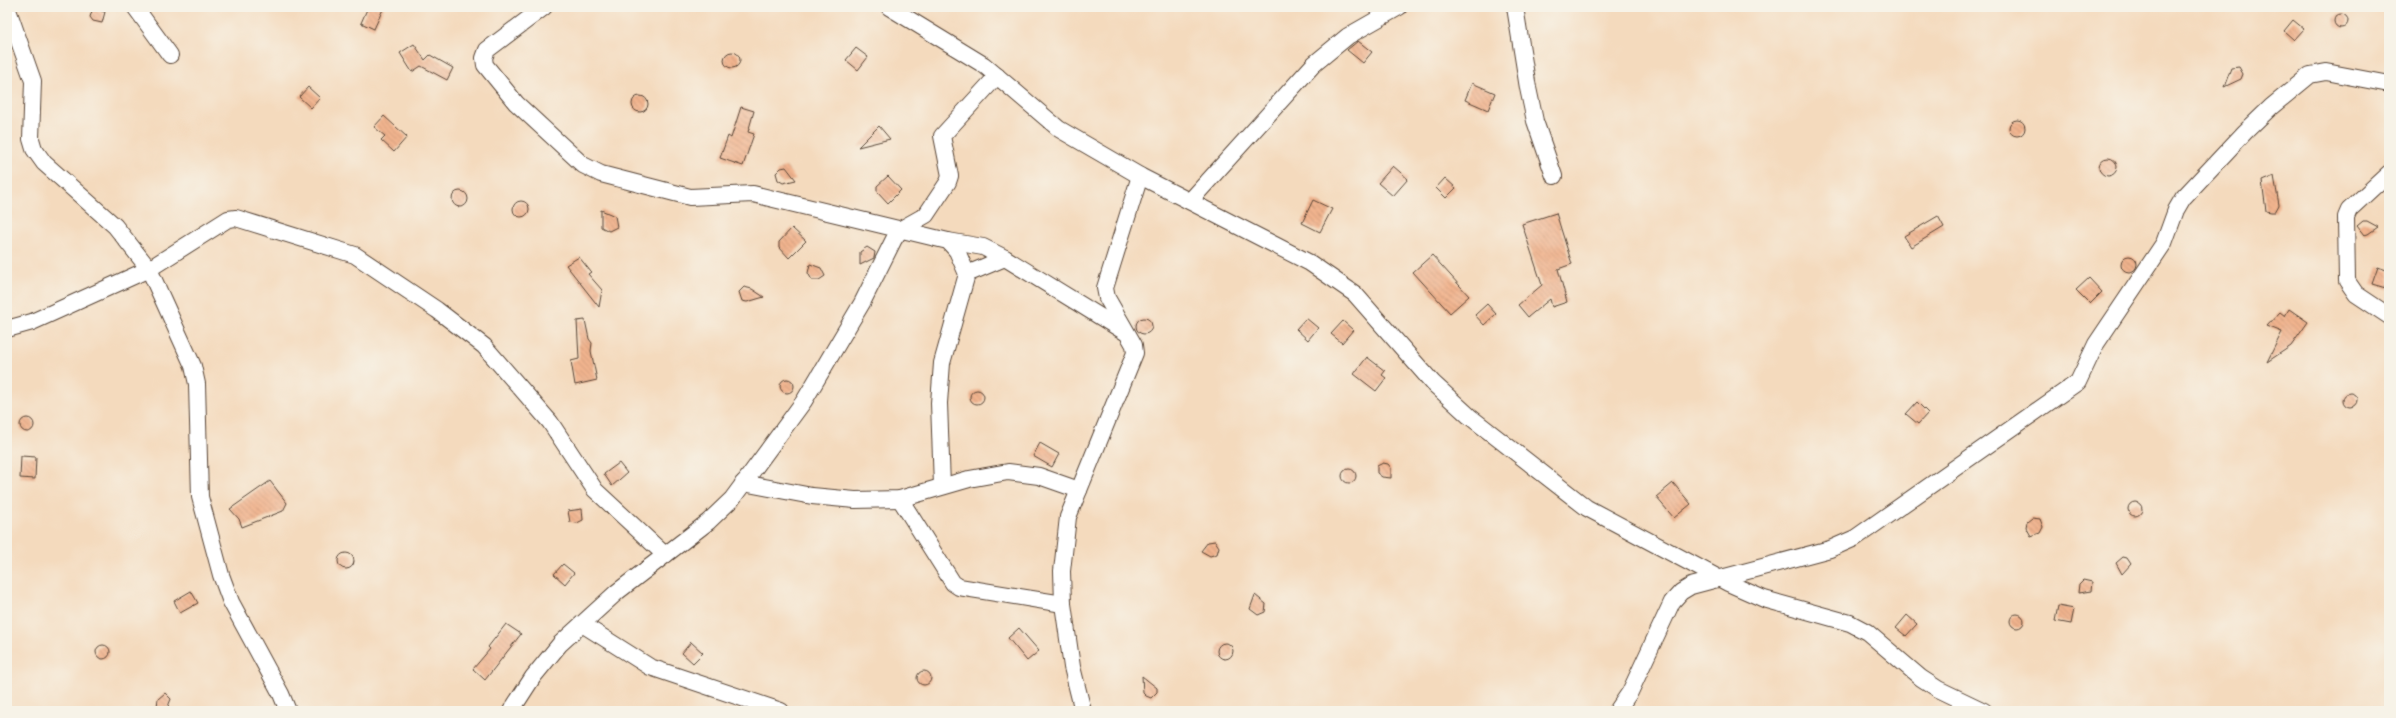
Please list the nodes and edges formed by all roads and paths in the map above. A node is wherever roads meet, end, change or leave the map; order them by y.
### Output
1 (7, 7) edge
2 (135, 7) edge
3 (544, 7) edge
4 (889, 7) edge
5 (1399, 7) edge
6 (1515, 7) edge
7 (170, 55) dead end
8 (997, 76) junction
9 (2389, 84) edge
10 (2389, 173) edge
11 (1140, 176) junction
12 (1554, 176) dead end
13 (1190, 201) junction
14 (901, 229) junction
15 (948, 241) junction
16 (1005, 258) junction
17 (149, 269) junction
18 (967, 274) junction
19 (2389, 316) edge
20 (7, 329) edge
21 (1127, 332) junction
22 (743, 483) junction
23 (942, 486) junction
24 (1078, 490) junction
25 (900, 499) junction
26 (665, 555) junction
27 (1720, 579) junction
28 (1063, 604) junction
29 (582, 624) junction
30 (288, 711) edge
31 (512, 711) edge
32 (781, 711) edge
33 (1083, 711) edge
34 (1617, 711) edge
35 (1984, 711) edge

1 - 17 street
2 - 7 street
3 - 14 street
4 - 8 street
5 - 13 street
6 - 12 street
8 - 11 street
8 - 14 street
9 - 27 street
10 - 19 street
11 - 13 street
11 - 21 street
13 - 27 street
14 - 15 street
14 - 22 street
15 - 16 street
15 - 18 street
16 - 18 street
16 - 21 street
17 - 20 street
17 - 26 street
17 - 30 street
18 - 23 street
21 - 24 street
22 - 25 street
22 - 26 street
23 - 24 street
23 - 25 street
24 - 28 street
25 - 28 street
26 - 29 street
27 - 34 street
27 - 35 street
28 - 33 street
29 - 31 street
29 - 32 street

